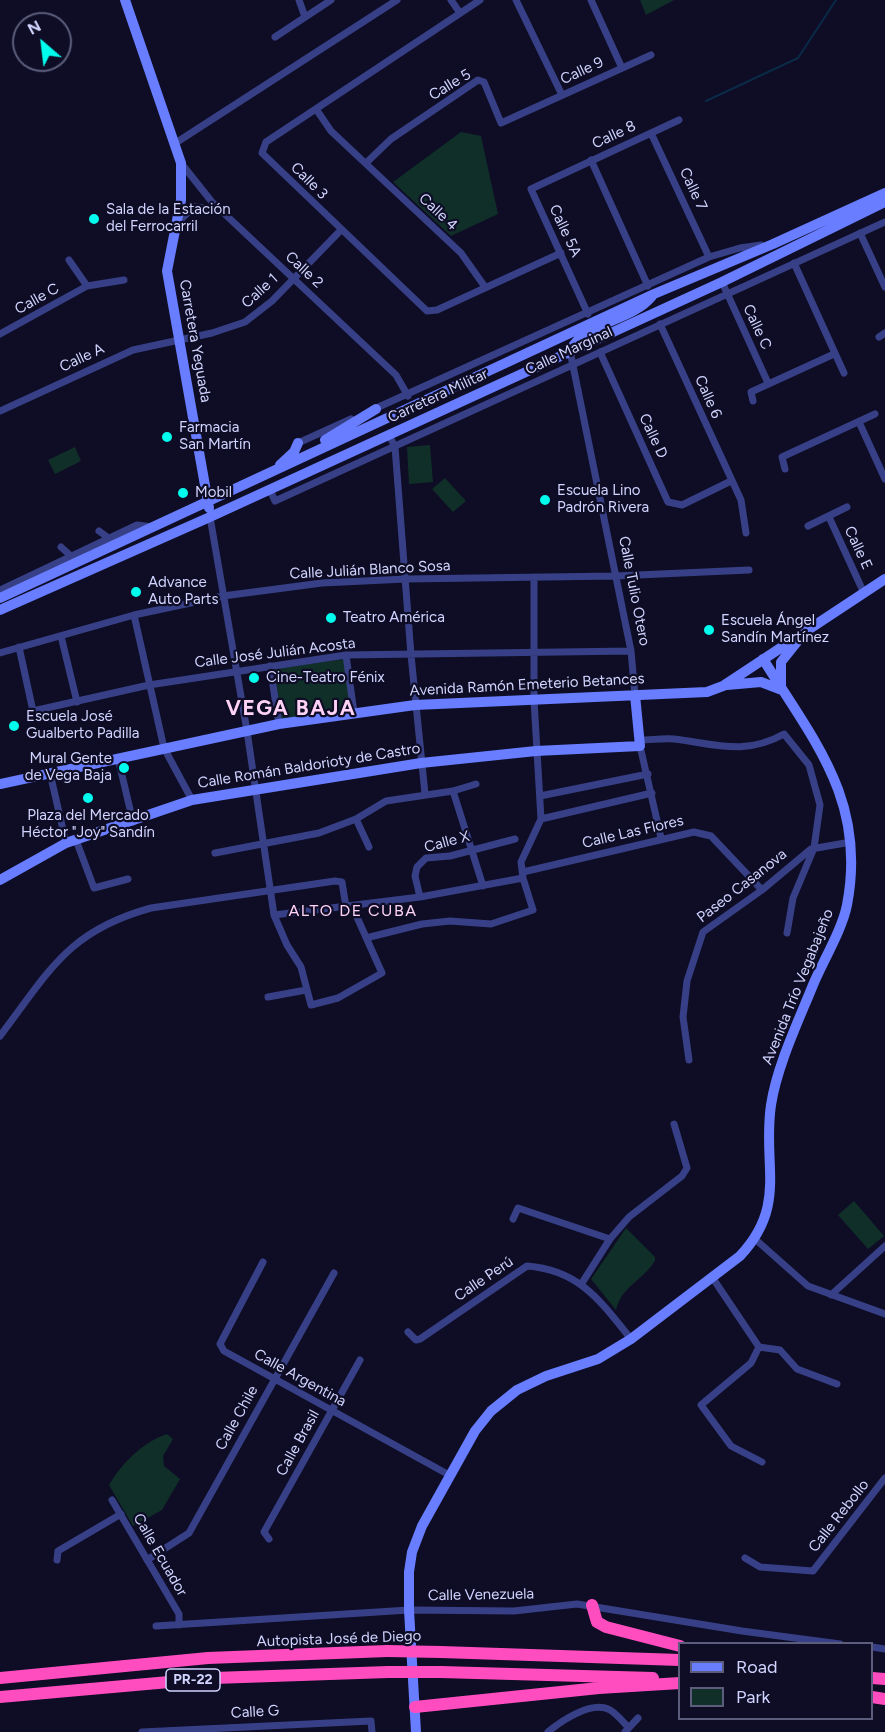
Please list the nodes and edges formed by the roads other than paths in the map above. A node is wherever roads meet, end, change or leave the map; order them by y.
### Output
1 (125, 0) edge
2 (299, 0) edge
3 (331, 0) edge
4 (397, 0) edge
5 (451, 0) edge
6 (480, 0) edge
7 (516, 0) edge
8 (591, 0) edge
9 (460, 13) junction
10 (305, 17) junction
11 (275, 37) dead end
12 (651, 55) dead end
13 (622, 68) junction
14 (562, 95) junction
15 (535, 108) joint
16 (316, 109) junction
17 (679, 120) dead end
18 (651, 133) junction
19 (174, 144) junction
20 (591, 160) junction
21 (181, 163) junction
22 (366, 163) junction
23 (559, 175) joint
24 (885, 193) edge
25 (885, 202) edge
26 (219, 209) junction
27 (885, 222) edge
28 (177, 223) junction
29 (340, 231) junction
30 (860, 233) junction
31 (773, 244) junction
32 (561, 253) junction
33 (709, 258) junction
34 (69, 260) dead end
35 (794, 263) junction
36 (294, 278) junction
37 (124, 280) dead end
38 (722, 282) junction
39 (87, 286) junction
40 (485, 287) junction
41 (885, 287) edge
42 (651, 290) junction
43 (727, 293) junction
44 (588, 314) junction
45 (660, 324) junction
46 (0, 334) edge
47 (179, 339) junction
48 (570, 351) junction
49 (600, 352) junction
50 (834, 354) junction
51 (574, 364) junction
52 (844, 374) dead end
53 (465, 381) junction
54 (768, 382) junction
55 (408, 396) junction
56 (753, 401) dead end
57 (376, 409) junction
58 (0, 411) edge
59 (874, 414) dead end
60 (859, 422) junction
61 (389, 435) junction
62 (298, 443) joint
63 (395, 447) junction
64 (317, 451) junction
65 (785, 469) dead end
66 (268, 475) junction
67 (885, 479) edge
68 (731, 481) junction
69 (270, 490) junction
70 (208, 501) junction
71 (847, 507) dead end
72 (210, 517) junction
73 (828, 517) junction
74 (808, 526) dead end
75 (153, 527) junction
76 (99, 531) dead end
77 (746, 533) dead end
78 (110, 539) junction
79 (61, 547) dead end
80 (72, 557) junction
81 (749, 570) dead end
82 (616, 576) junction
83 (534, 577) junction
84 (406, 579) junction
85 (885, 579) edge
86 (0, 590) edge
87 (864, 591) junction
88 (223, 596) junction
89 (0, 598) edge
90 (0, 610) edge
91 (134, 615) junction
92 (817, 623) junction
93 (61, 636) junction
94 (19, 647) junction
95 (631, 651) junction
96 (0, 653) edge
97 (534, 654) junction
98 (346, 655) junction
99 (411, 655) junction
100 (763, 659) junction
101 (270, 666) junction
102 (236, 670) junction
103 (149, 685) junction
104 (723, 686) junction
105 (782, 690) junction
106 (635, 695) junction
107 (534, 700) junction
108 (77, 702) junction
109 (415, 705) junction
110 (354, 713) junction
111 (279, 724) junction
112 (247, 731) junction
113 (640, 743) junction
114 (164, 748) junction
115 (536, 751) junction
116 (118, 758) junction
117 (421, 763) junction
118 (50, 773) junction
119 (648, 774) junction
120 (0, 784) edge
121 (476, 784) dead end
122 (256, 790) junction
123 (453, 791) junction
124 (652, 793) junction
125 (425, 794) junction
126 (540, 796) junction
127 (192, 800) junction
128 (356, 819) junction
129 (541, 819) junction
130 (133, 822) junction
131 (661, 838) junction
132 (515, 839) dead end
133 (71, 841) junction
134 (851, 842) junction
135 (265, 845) junction
136 (369, 847) dead end
137 (814, 848) junction
138 (471, 849) junction
139 (215, 853) dead end
140 (523, 875) junction
141 (128, 879) dead end
142 (0, 880) edge
143 (483, 886) junction
144 (270, 889) junction
145 (762, 890) junction
146 (420, 897) junction
147 (349, 907) junction
148 (274, 915) junction
149 (787, 933) dead end
150 (366, 938) junction
151 (306, 990) junction
152 (268, 997) dead end
153 (0, 1036) edge
154 (689, 1060) dead end
155 (674, 1125) dead end
156 (513, 1218) dead end
157 (610, 1239) junction
158 (755, 1239) junction
159 (885, 1246) edge
160 (263, 1262) dead end
161 (334, 1273) dead end
162 (712, 1277) junction
163 (582, 1283) junction
164 (831, 1294) junction
165 (885, 1314) edge
166 (408, 1332) dead end
167 (631, 1339) junction
168 (759, 1347) junction
169 (360, 1360) dead end
170 (275, 1380) junction
171 (837, 1384) dead end
172 (332, 1411) junction
173 (762, 1462) dead end
174 (451, 1476) junction
175 (885, 1478) edge
176 (112, 1500) dead end
177 (121, 1514) junction
178 (269, 1539) dead end
179 (745, 1558) dead end
180 (57, 1560) dead end
181 (147, 1560) junction
182 (591, 1605) junction
183 (409, 1610) junction
184 (179, 1625) junction
185 (156, 1626) dead end
186 (825, 1642) edge
187 (678, 1645) edge
188 (678, 1660) edge
189 (0, 1678) edge
190 (678, 1681) edge
191 (678, 1681) edge
192 (0, 1698) edge
193 (415, 1707) junction
194 (638, 1718) dead end
195 (279, 1724) junction
196 (214, 1730) edge
197 (627, 1730) edge
198 (142, 1732) edge
199 (148, 1732) edge
200 (280, 1732) edge
201 (372, 1732) edge
202 (416, 1732) edge
203 (548, 1732) edge

1 - 19 street, Carretera Yeguada
2 - 10 street
3 - 10 street
4 - 19 street
5 - 9 street
6 - 9 street, Calle 3
7 - 14 street
8 - 13 street
9 - 16 street, Calle 3
10 - 11 street
12 - 13 street, Calle 9
13 - 14 street, Calle 9
14 - 15 street, Calle 9
15 - 22 street, Calle 5
16 - 22 street, Calle 4
16 - 29 street, Calle 3
17 - 18 street, Calle 8
18 - 20 street, Calle 8
18 - 33 street, Calle 7
19 - 21 street, Carretera Yeguada
20 - 23 street, Calle 8
20 - 42 street
21 - 26 street, Calle 2
21 - 28 street, Carretera Yeguada
22 - 40 street, Calle 4
23 - 32 street, Calle 5A
24 - 31 street, Carretera Militar
25 - 38 street, Carretera Militar
26 - 28 street
26 - 36 street, Calle 2
27 - 30 street, Calle Marginal
28 - 47 street, Carretera Yeguada
29 - 36 street, Calle 1
29 - 40 street, Calle 3
30 - 35 street, Calle Marginal
30 - 41 street
31 - 33 street, Calle Marginal
31 - 42 street, Carretera Militar
32 - 40 street, Calle 3
32 - 44 street, Calle 5A
33 - 42 street, Calle Marginal
34 - 39 street
35 - 43 street, Calle Marginal
35 - 50 street
36 - 47 street, Calle 1
36 - 55 street, Calle 2
37 - 39 street, Calle C
38 - 43 street, Calle C
38 - 48 street, Carretera Militar
39 - 46 street, Calle C
42 - 44 street, Calle Marginal
42 - 48 street
42 - 53 street, Carretera Militar
43 - 45 street, Calle Marginal
43 - 54 street, Calle C
44 - 55 street, Calle Marginal
45 - 49 street, Calle Marginal
45 - 68 street, Calle 6
47 - 58 street, Calle A
47 - 70 street, Carretera Yeguada
48 - 51 street, Calle Tulio Otero
48 - 53 street
48 - 61 street, Carretera Militar
49 - 51 street, Calle Marginal
49 - 68 street, Calle D
50 - 52 street
50 - 54 street
51 - 63 street, Calle Marginal
51 - 82 street, Calle Tulio Otero
53 - 64 street, Carretera Militar
54 - 56 street
55 - 57 street, Calle Marginal
57 - 62 street, Calle Marginal
57 - 64 street
59 - 60 street
60 - 65 street
60 - 67 street
61 - 63 street
61 - 69 street, Carretera Militar
62 - 66 street
63 - 69 street, Calle Marginal
63 - 84 street
64 - 66 street, Carretera Militar
66 - 70 street, Carretera Militar
68 - 77 street, Calle 6
69 - 72 street, Carretera Militar
70 - 72 street, Carretera Yeguada
70 - 75 street, Carretera Militar
71 - 73 street
72 - 88 street
72 - 90 street, Carretera Militar
73 - 74 street
73 - 87 street, Calle E
75 - 78 street
75 - 89 street, Carretera Militar
76 - 78 street
78 - 80 street
79 - 80 street
80 - 86 street
81 - 82 street, Calle Julián Blanco Sosa
82 - 83 street, Calle Julián Blanco Sosa
82 - 95 street, Calle Tulio Otero
83 - 84 street, Calle Julián Blanco Sosa
83 - 97 street
84 - 88 street, Calle Julián Blanco Sosa
84 - 99 street
85 - 87 street, Avenida Ramón Emeterio Betances
87 - 92 street, Avenida Ramón Emeterio Betances
88 - 91 street, Calle Julián Blanco Sosa
88 - 102 street
91 - 93 street, Calle Julián Blanco Sosa
91 - 103 street
92 - 100 street, Avenida Ramón Emeterio Betances
92 - 105 street
93 - 94 street, Calle Julián Blanco Sosa
93 - 108 street
94 - 96 street, Calle Julián Blanco Sosa
94 - 108 street, Calle José Julián Acosta
95 - 97 street, Calle José Julián Acosta
95 - 106 street, Calle Tulio Otero
97 - 99 street, Calle José Julián Acosta
97 - 107 street
98 - 99 street, Calle José Julián Acosta
98 - 101 street, Calle José Julián Acosta
98 - 110 street
99 - 109 street
100 - 104 street, Avenida Ramón Emeterio Betances
100 - 105 street, Avenida Trío Vegabajeño
101 - 102 street, Calle José Julián Acosta
101 - 111 street
102 - 103 street, Calle José Julián Acosta
102 - 112 street
103 - 108 street, Calle José Julián Acosta
103 - 114 street
104 - 105 street
104 - 106 street, Avenida Ramón Emeterio Betances
105 - 134 street, Avenida Trío Vegabajeño
106 - 107 street, Avenida Ramón Emeterio Betances
106 - 113 street, Calle Tulio Otero
107 - 109 street, Avenida Ramón Emeterio Betances
107 - 115 street
109 - 110 street, Avenida Ramón Emeterio Betances
109 - 117 street
110 - 111 street, Avenida Ramón Emeterio Betances
111 - 112 street, Avenida Ramón Emeterio Betances
112 - 114 street, Avenida Ramón Emeterio Betances
112 - 122 street
113 - 115 street, Calle Román Baldorioty de Castro
113 - 119 street, Calle Tulio Otero
113 - 137 street
114 - 116 street, Avenida Ramón Emeterio Betances
114 - 127 street
115 - 117 street, Calle Román Baldorioty de Castro
115 - 126 street
116 - 118 street, Avenida Ramón Emeterio Betances
116 - 130 street
117 - 122 street, Calle Román Baldorioty de Castro
117 - 125 street
118 - 120 street, Avenida Ramón Emeterio Betances
118 - 133 street
119 - 124 street, Calle Tulio Otero
119 - 126 street
121 - 123 street
122 - 127 street, Calle Román Baldorioty de Castro
122 - 135 street
123 - 125 street
123 - 138 street
124 - 129 street
124 - 131 street, Calle Tulio Otero
125 - 128 street
126 - 129 street
127 - 130 street, Calle Román Baldorioty de Castro
128 - 135 street
128 - 136 street
129 - 140 street
130 - 133 street, Calle Román Baldorioty de Castro
131 - 140 street, Calle Las Flores
131 - 145 street, Calle Las Flores
132 - 138 street, Calle X
133 - 141 street
133 - 142 street, Calle Román Baldorioty de Castro
134 - 137 street, Paseo Casanova
134 - 158 street, Avenida Trío Vegabajeño
135 - 139 street
135 - 144 street
137 - 145 street, Paseo Casanova
137 - 149 street
138 - 143 street
138 - 146 street, Calle X
140 - 143 street, Calle Las Flores
140 - 150 street
143 - 146 street, Calle Las Flores
144 - 147 street
144 - 148 street
144 - 153 street
145 - 154 street, Paseo Casanova
146 - 147 street, Calle Las Flores
147 - 148 street, Calle Las Flores
147 - 150 street
148 - 151 street
150 - 151 street
151 - 152 street
155 - 157 street
156 - 157 street
157 - 163 street
158 - 162 street, Avenida Trío Vegabajeño
158 - 164 street
159 - 164 street
160 - 170 street, Calle Argentina
161 - 170 street, Calle Chile
162 - 167 street, Avenida Trío Vegabajeño
162 - 168 street
163 - 166 street, Calle Perú
163 - 167 street, Calle Perú
164 - 165 street
167 - 174 street, Avenida Trío Vegabajeño
168 - 171 street
168 - 173 street
169 - 172 street, Calle Brasil
170 - 172 street, Calle Argentina
170 - 181 street, Calle Chile
172 - 174 street, Calle Argentina
172 - 178 street, Calle Brasil
174 - 183 street, Avenida Trío Vegabajeño
175 - 179 street, Calle Rebollo
176 - 177 street, Calle Ecuador
177 - 180 street
177 - 181 street, Calle Ecuador
181 - 184 street, Calle Ecuador
182 - 183 street, Calle Venezuela
182 - 186 street, Calle Venezuela
182 - 187 highway
183 - 184 street, Calle Venezuela
183 - 193 street, Avenida Trío Vegabajeño
184 - 185 street, Calle Venezuela
188 - 189 highway, Autopista José de Diego / PR-22, bridge
190 - 193 highway
191 - 192 highway, PR-22, bridge
193 - 202 street, Avenida Trío Vegabajeño
194 - 197 street
195 - 196 street, Calle G
195 - 200 street
195 - 201 street, Calle G
196 - 199 street, Calle G
197 - 203 street
198 - 199 street, Calle G

